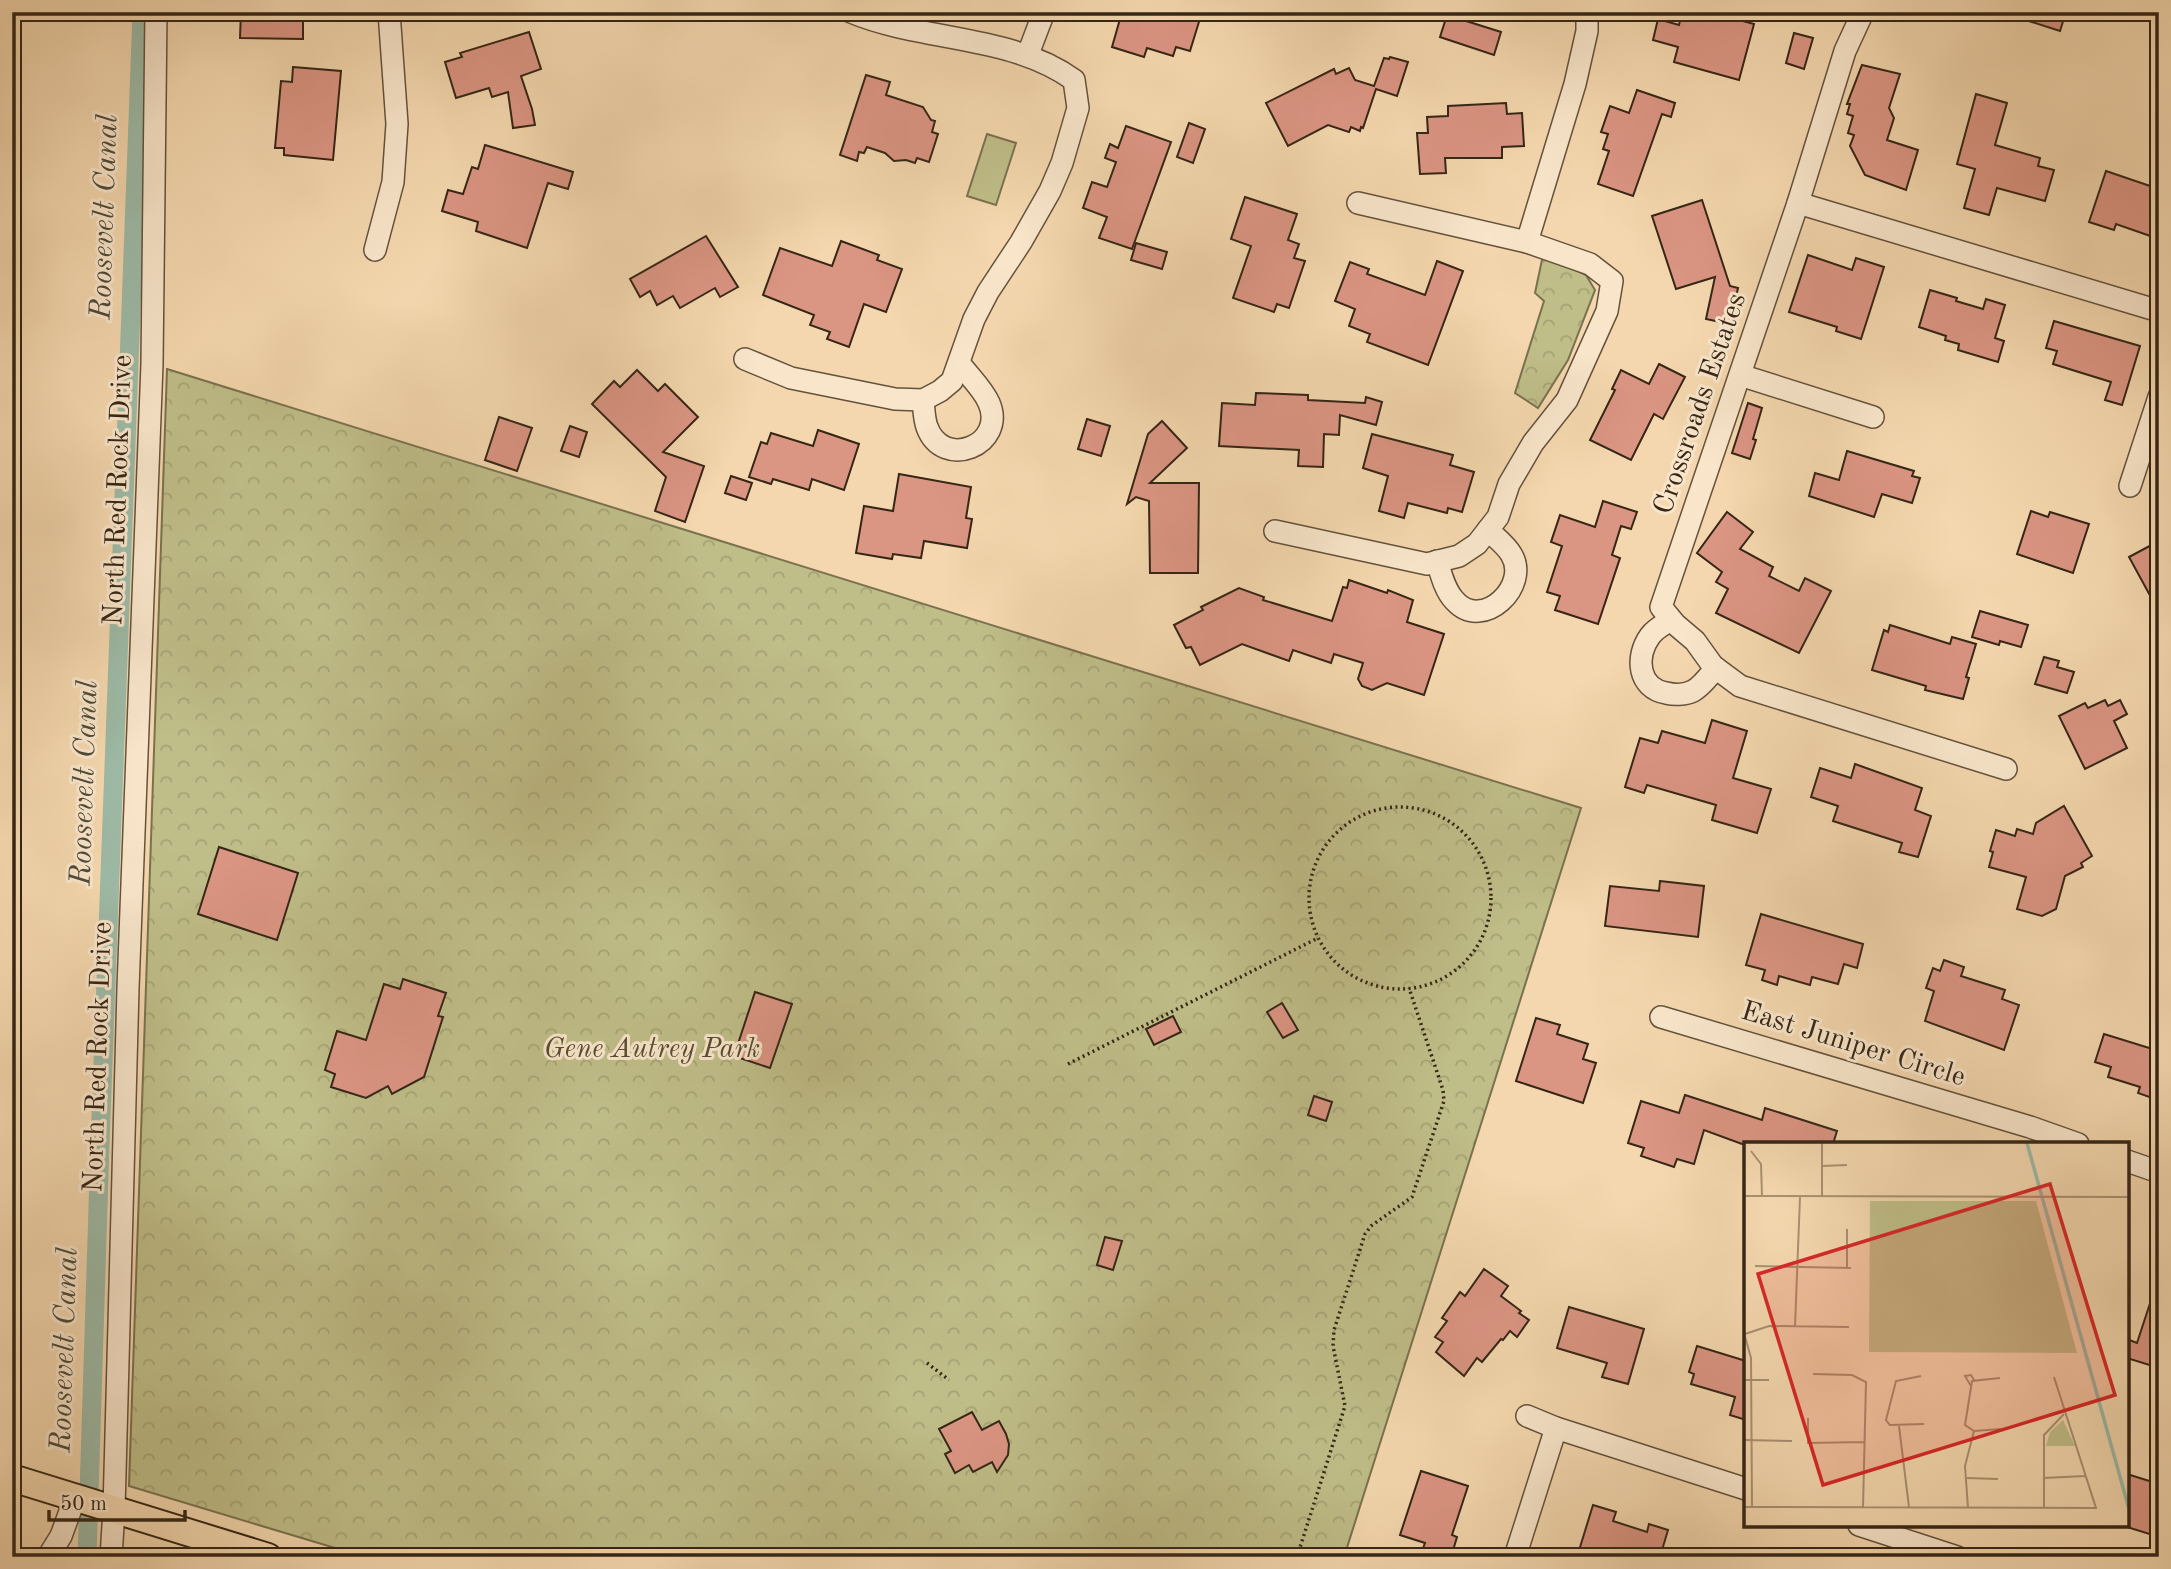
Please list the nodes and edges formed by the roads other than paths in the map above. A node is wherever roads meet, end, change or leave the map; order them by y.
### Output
1 (156, 12) edge
2 (389, 12) edge
3 (851, 12) edge
4 (1044, 12) edge
5 (1587, 12) edge
6 (1863, 12) edge
7 (1028, 54) junction
8 (1358, 203) dead end
9 (1798, 203) junction
10 (1527, 242) junction
11 (375, 250) dead end
12 (2159, 311) edge
13 (745, 359) dead end
14 (960, 364) junction
15 (1740, 375) junction
16 (2159, 397) edge
17 (923, 400) junction
18 (1873, 417) dead end
19 (2130, 486) dead end
20 (1488, 530) junction
21 (1275, 531) dead end
22 (1437, 561) junction
23 (1671, 620) junction
24 (1716, 668) junction
25 (2006, 769) dead end
26 (1661, 1017) dead end
27 (2027, 1135) edge
28 (2067, 1142) edge
29 (2129, 1162) edge
30 (2159, 1172) edge
31 (1527, 1416) dead end
32 (1556, 1427) junction
33 (12, 1478) edge
34 (1744, 1488) edge
35 (96, 1504) junction
36 (1864, 1527) edge
37 (1899, 1540) edge
38 (48, 1557) edge
39 (111, 1557) edge
40 (268, 1557) edge
41 (1515, 1557) edge
42 (1957, 1557) edge

1 - 35 street, North Red Rock Drive
2 - 11 street
3 - 7 street
4 - 7 street
5 - 10 street
6 - 9 street, Crossroads Estates
7 - 14 street
8 - 10 street
9 - 12 street
9 - 15 street, Crossroads Estates
10 - 20 street
13 - 17 street
14 - 17 street
14 - 17 street
15 - 18 street
15 - 23 street, Crossroads Estates
16 - 19 street
20 - 22 street
20 - 22 street
21 - 22 street
23 - 24 street
23 - 24 street
24 - 25 street
26 - 27 street, East Juniper Circle
27 - 28 street, East Juniper Circle
29 - 30 street
31 - 32 street
32 - 34 street
32 - 41 street
33 - 35 main road
35 - 38 street
35 - 39 street, North Red Rock Drive
35 - 40 main road
36 - 37 street
37 - 42 street

